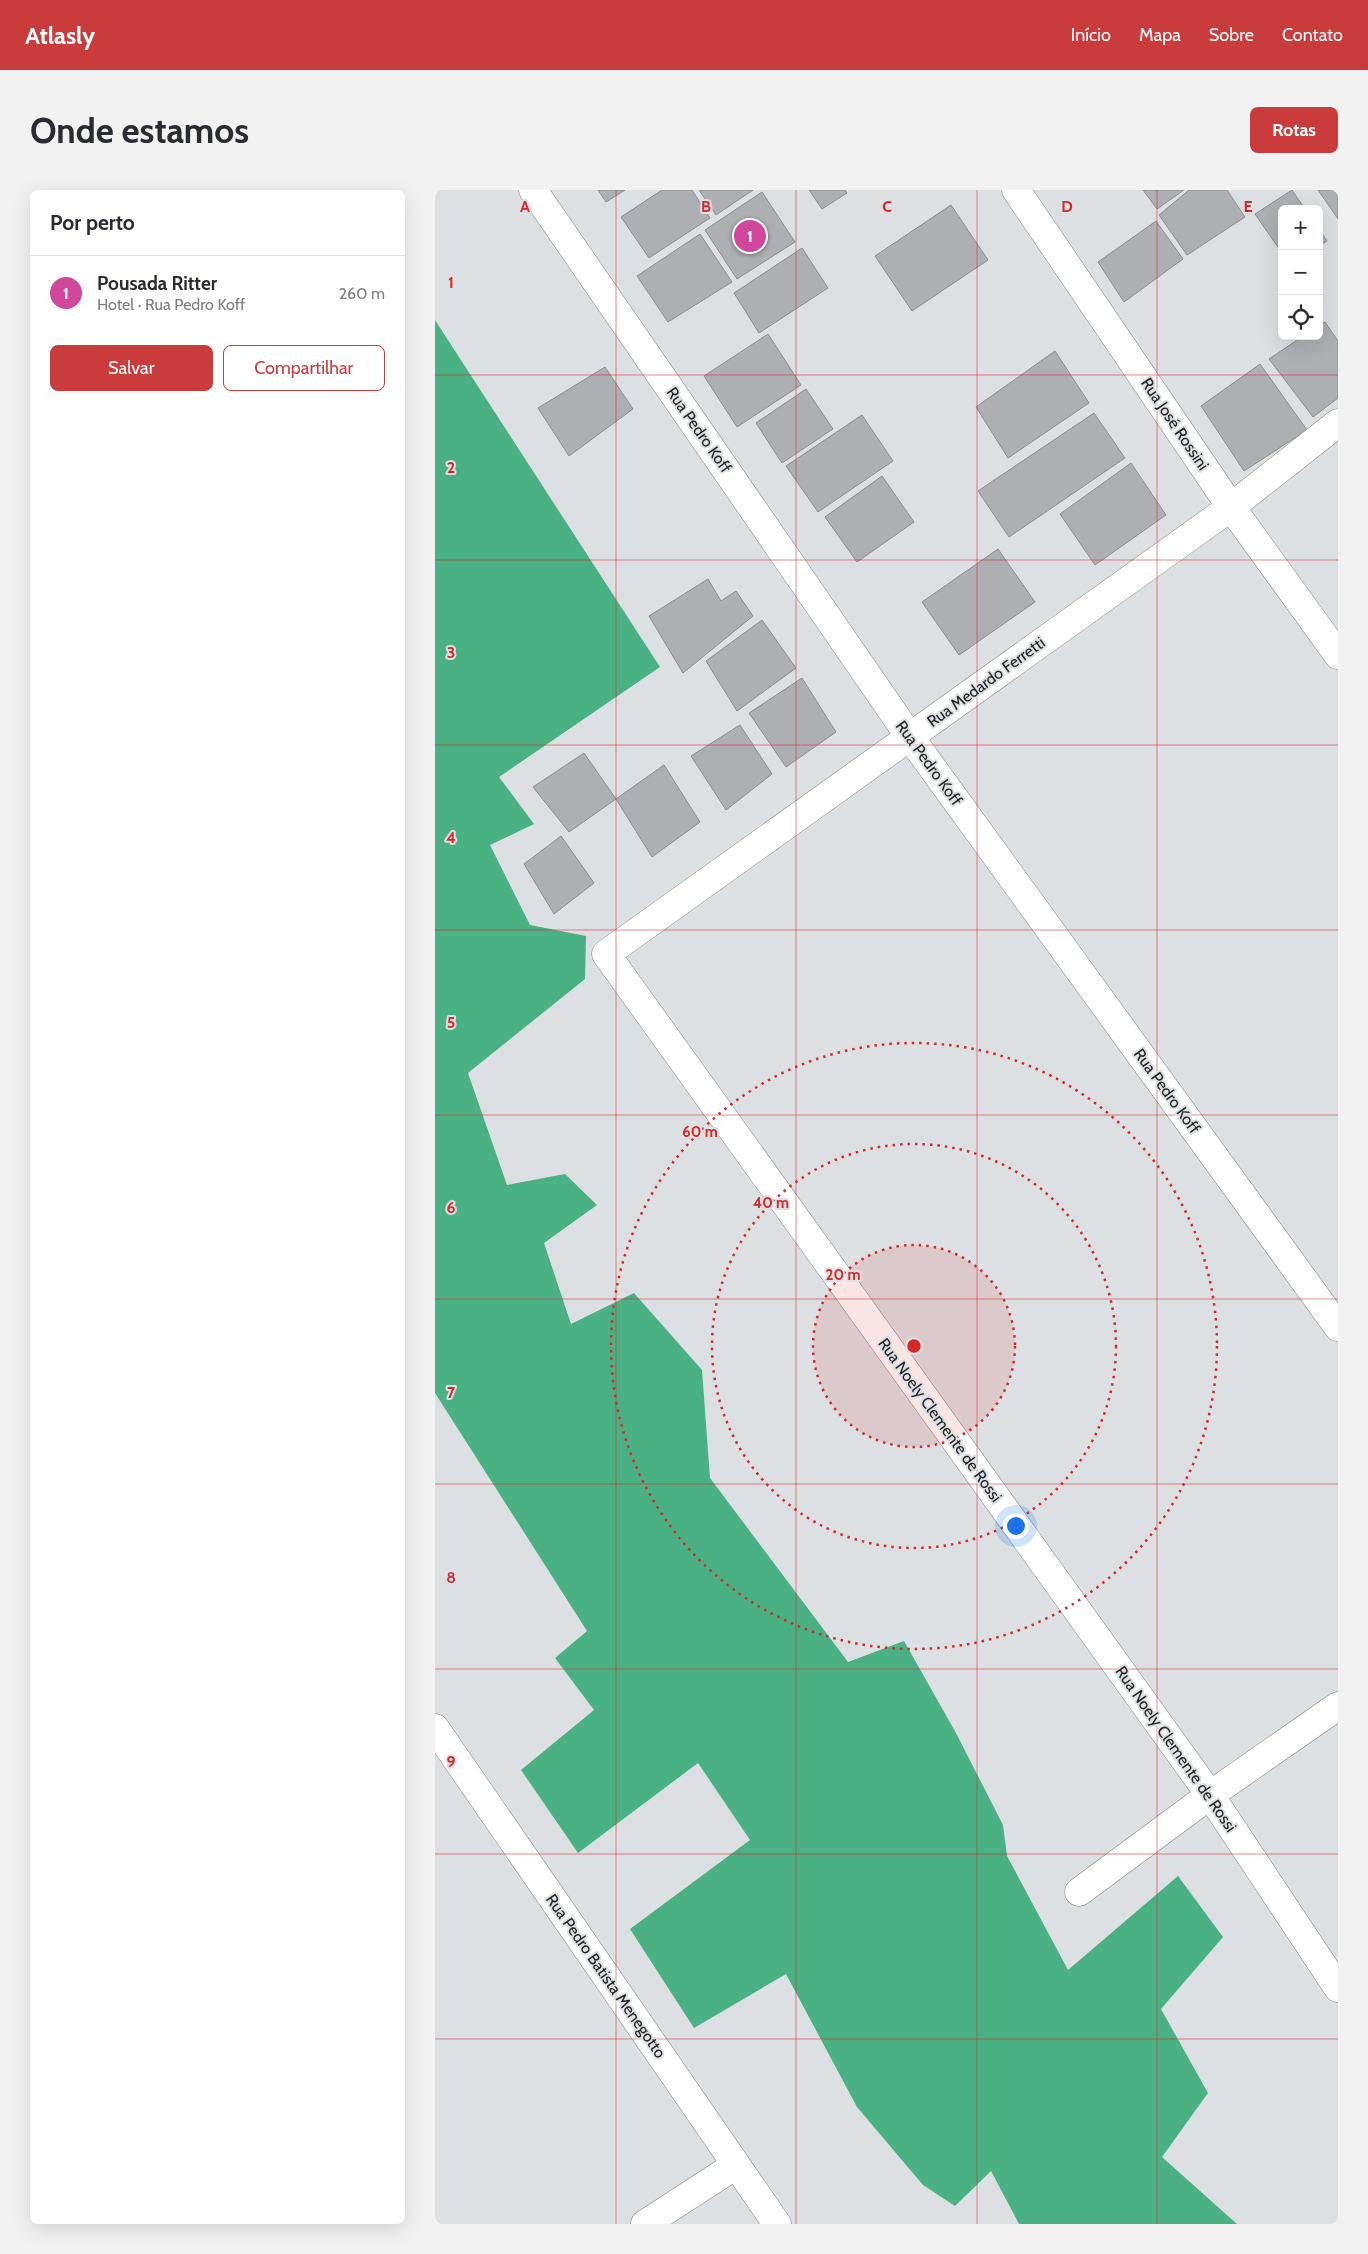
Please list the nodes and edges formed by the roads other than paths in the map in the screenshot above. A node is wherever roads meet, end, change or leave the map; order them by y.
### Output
1 (533, 190) edge
2 (1016, 190) edge
3 (1338, 423) edge
4 (1231, 507) junction
5 (1338, 655) edge
6 (910, 737) junction
7 (606, 954) joint
8 (1338, 1327) edge
9 (1338, 1706) edge
10 (435, 1728) edge
11 (1210, 1795) junction
12 (1079, 1892) dead end
13 (1338, 1988) edge
14 (736, 2165) junction
15 (645, 2224) edge
16 (777, 2224) edge

1 - 6 street, Rua Pedro Koff
2 - 4 street, Rua José Rossini
3 - 4 street, Rua Medardo Ferretti
4 - 5 street, Rua José Rossini
4 - 6 street, Rua Medardo Ferretti
6 - 7 street, Rua Medardo Ferretti
6 - 8 street, Rua Pedro Koff
7 - 11 street, Rua Noely Clemente de Rossi
9 - 11 street
10 - 14 street, Rua Pedro Batista Menegotto
11 - 12 street
11 - 13 street, Rua Noely Clemente de Rossi
14 - 15 street
14 - 16 street, Rua Pedro Batista Menegotto

